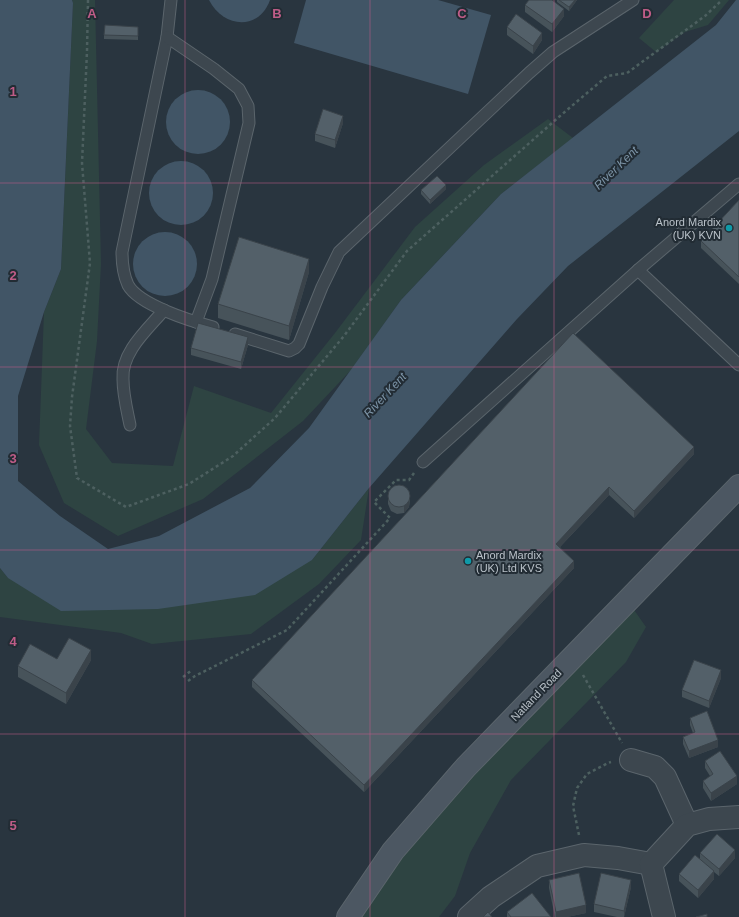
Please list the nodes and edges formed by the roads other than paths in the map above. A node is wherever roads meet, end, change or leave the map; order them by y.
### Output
1 (171, 0) edge
2 (633, 0) edge
3 (167, 37) junction
4 (739, 184) edge
5 (638, 270) junction
6 (164, 310) junction
7 (196, 322) junction
8 (739, 365) edge
9 (130, 425) dead end
10 (423, 462) road end
11 (739, 486) edge
12 (631, 760) road end
13 (739, 817) edge
14 (687, 825) junction
15 (651, 864) junction
16 (348, 917) edge
17 (469, 917) edge
18 (664, 917) edge

1 - 3 lane
2 - 7 lane
3 - 6 lane
3 - 7 lane
4 - 5 lane
5 - 8 lane
5 - 10 lane
6 - 7 lane
6 - 9 lane
11 - 16 street, Natland Road
12 - 14 street
13 - 14 street
14 - 15 street
15 - 17 street
15 - 18 street

